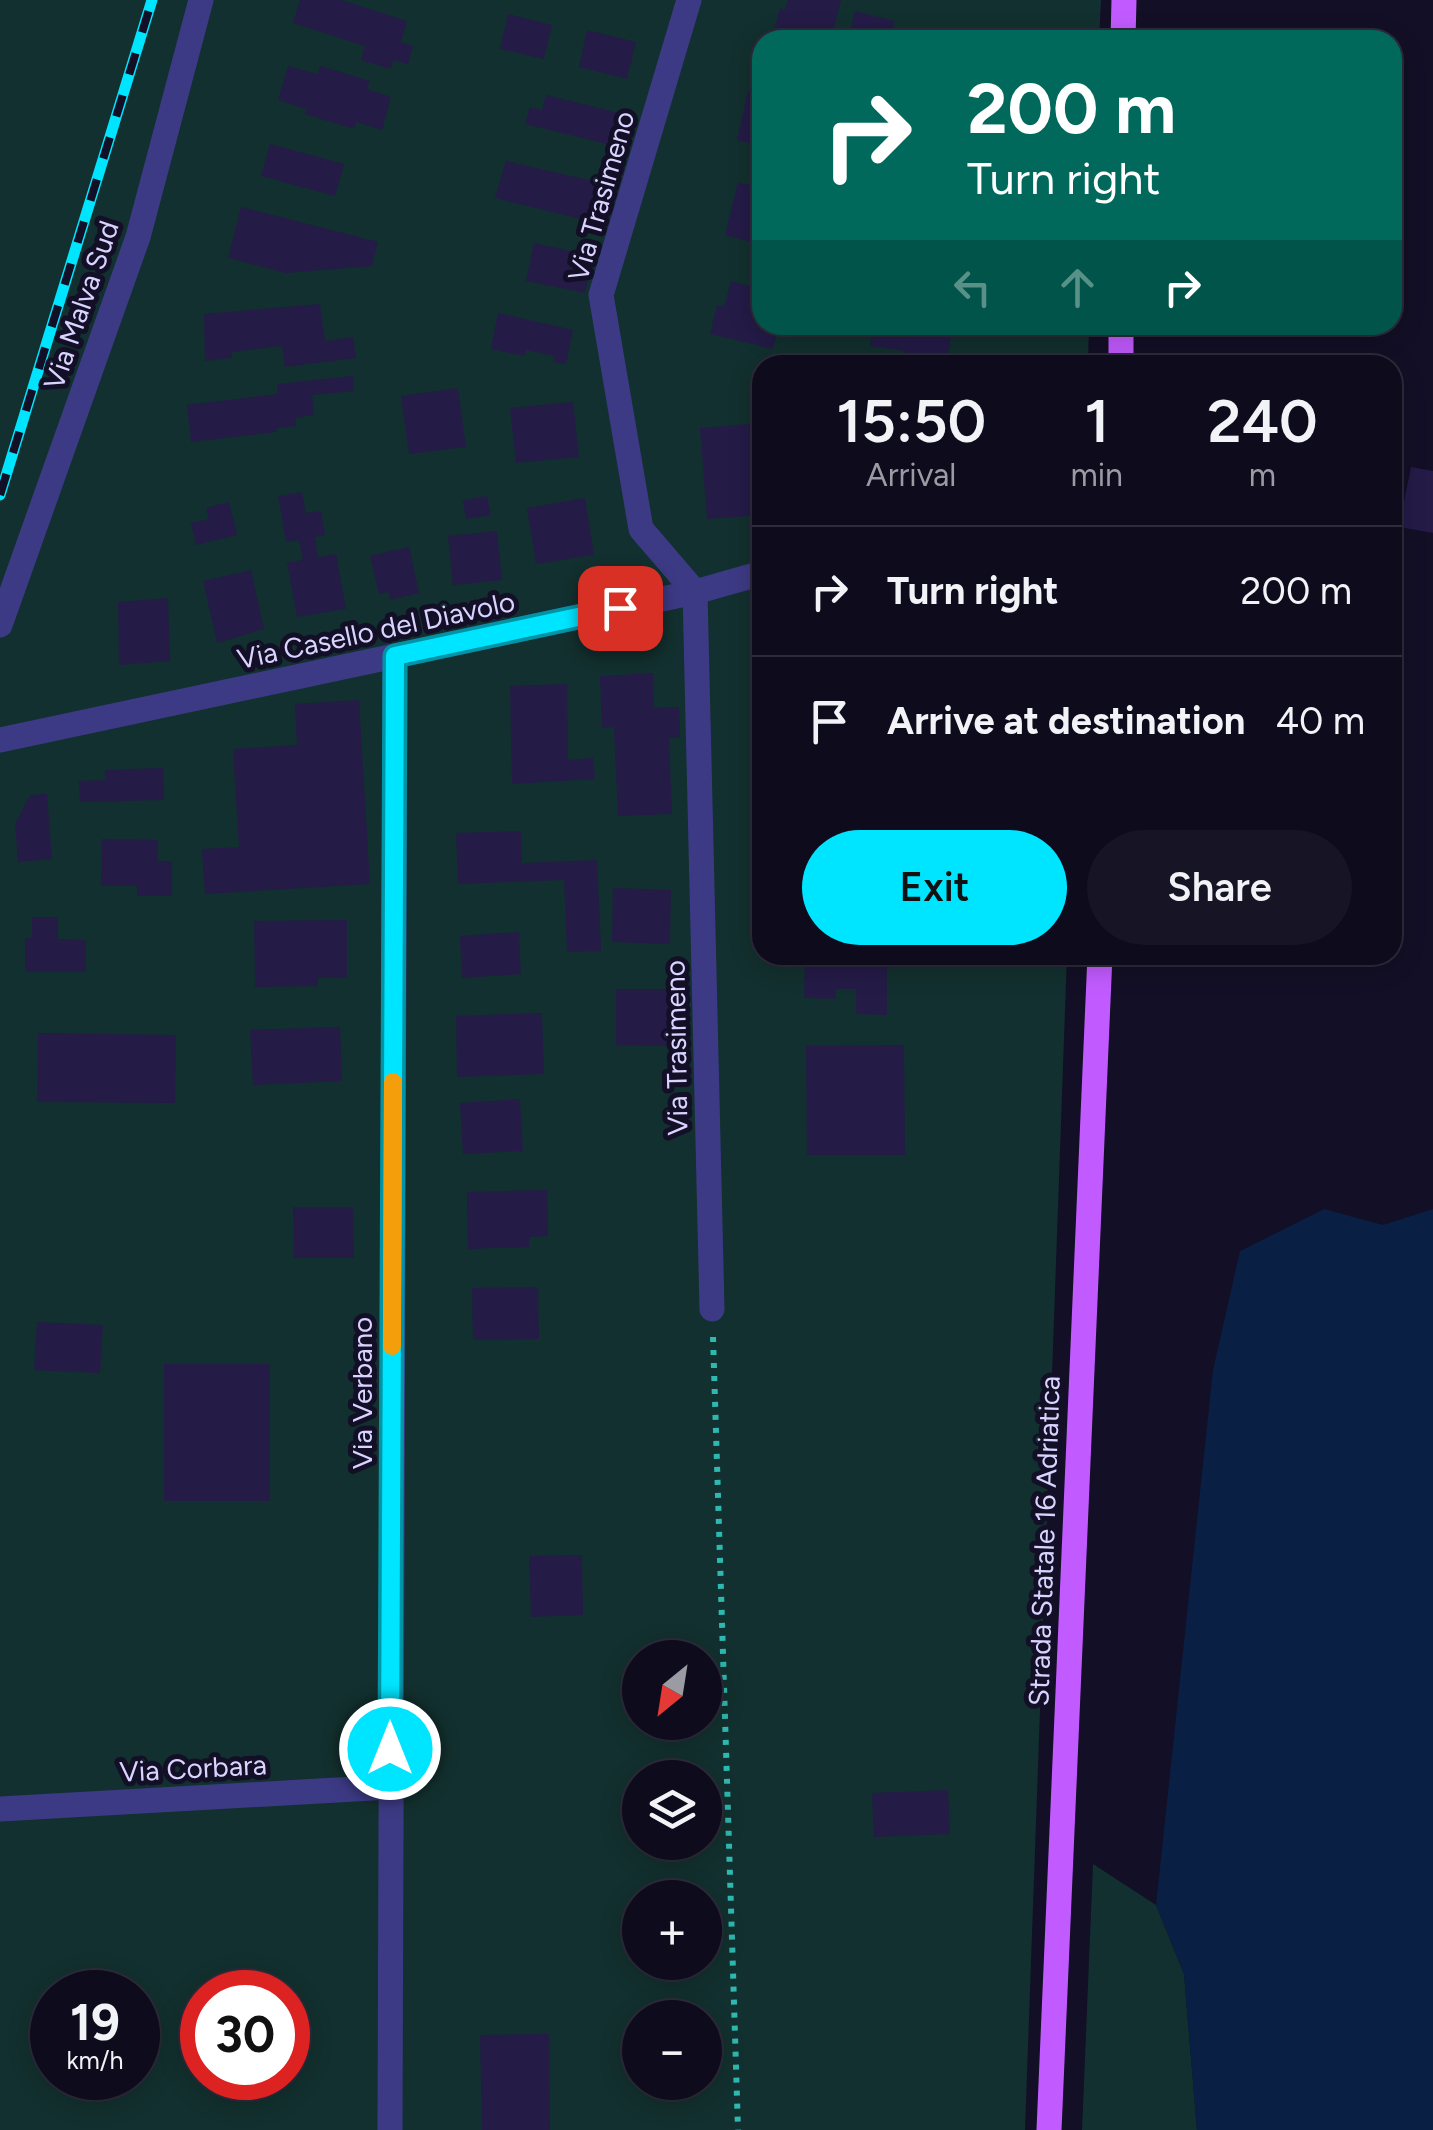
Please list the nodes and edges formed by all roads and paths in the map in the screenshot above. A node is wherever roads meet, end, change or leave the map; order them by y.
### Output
1 (201, 0) edge
2 (689, 0) edge
3 (1124, 0) edge
4 (1123, 30) edge
5 (752, 576) edge
6 (694, 592) junction
7 (0, 625) edge
8 (395, 656) junction
9 (0, 740) edge
10 (1100, 965) edge
11 (712, 1309) joint
12 (390, 1787) junction
13 (0, 1810) edge
14 (390, 2130) edge
15 (738, 2130) edge
16 (1049, 2130) edge

1 - 7 street, Via Malva Sud
2 - 6 street, Via Trasimeno
3 - 4 main road
5 - 6 street, Via Casello del Diavolo
6 - 8 street, Via Casello del Diavolo
6 - 11 street, Via Trasimeno
8 - 9 street, Via Casello del Diavolo
8 - 12 street, Via Verbano
10 - 16 main road, Strada Statale 16 Adriatica
11 - 15 path
12 - 13 street, Via Corbara
12 - 14 street, Via Verbano

